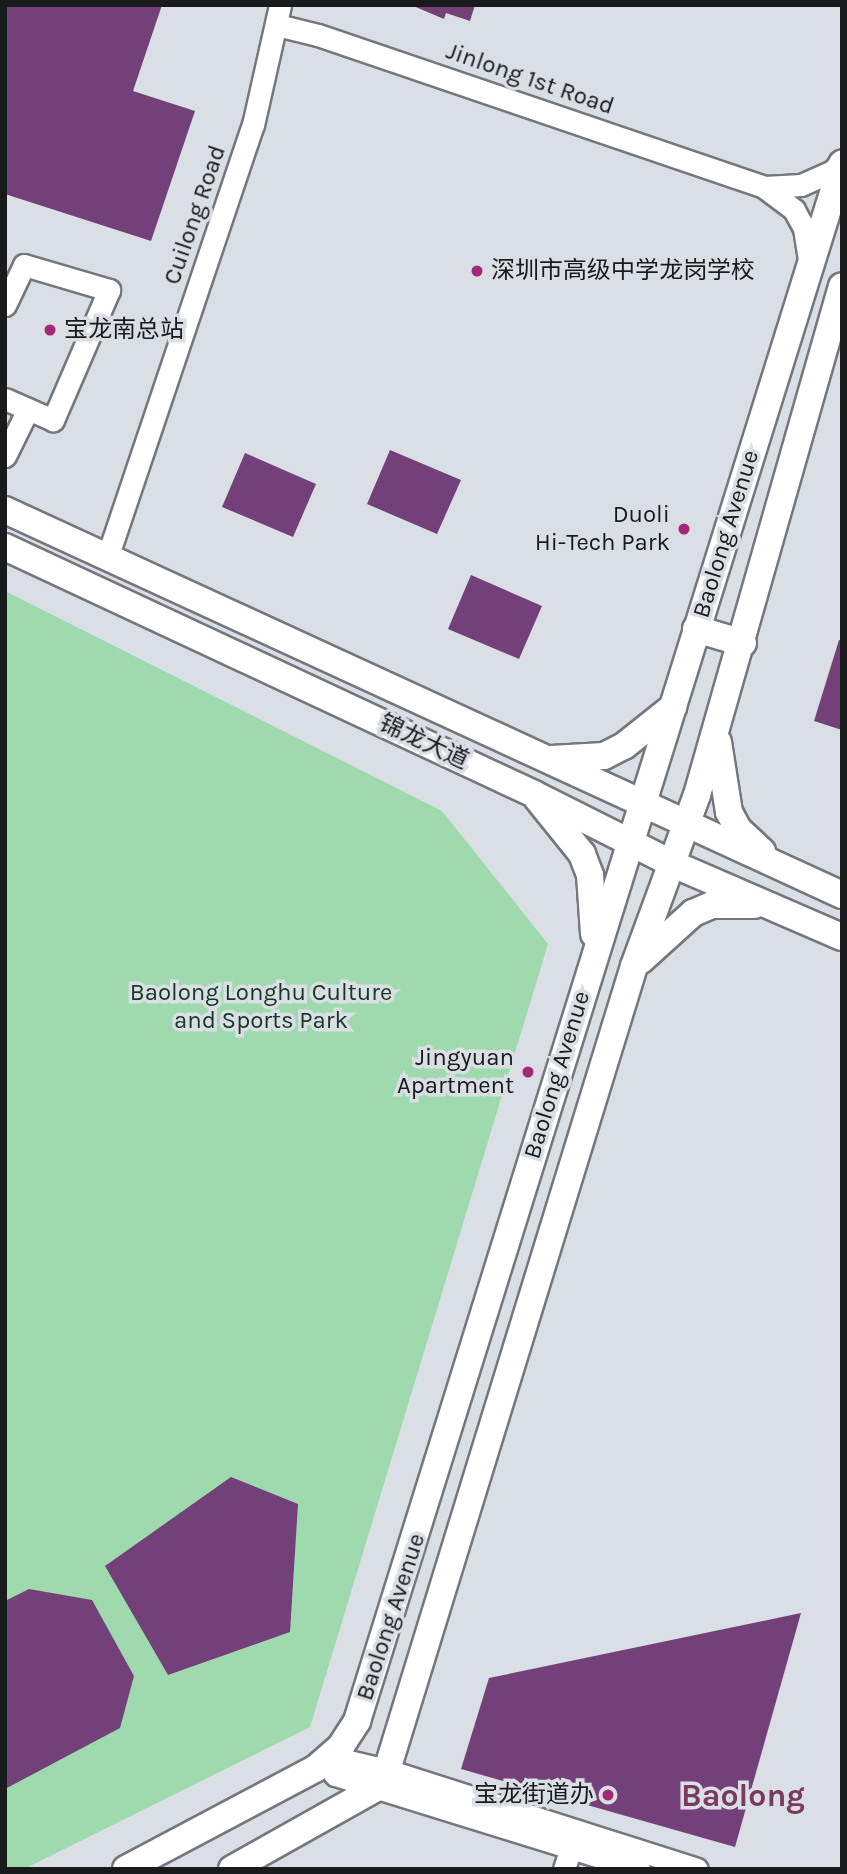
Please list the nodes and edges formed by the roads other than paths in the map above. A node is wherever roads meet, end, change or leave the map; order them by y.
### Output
1 (278, 15) edge
2 (842, 162) edge
3 (764, 187) junction
4 (810, 266) junction
5 (842, 286) edge
6 (5, 305) edge
7 (5, 399) edge
8 (28, 409) junction
9 (5, 456) edge
10 (5, 510) edge
11 (5, 547) edge
12 (107, 558) junction
13 (696, 629) junction
14 (743, 643) junction
15 (673, 707) junction
16 (717, 727) junction
17 (544, 759) junction
18 (534, 794) junction
19 (642, 804) junction
20 (688, 822) junction
21 (629, 843) junction
22 (673, 864) junction
23 (779, 866) junction
24 (842, 895) edge
25 (771, 906) junction
26 (842, 937) edge
27 (593, 955) junction
28 (635, 966) junction
29 (325, 1761) junction
30 (383, 1779) junction
31 (473, 1809) junction
32 (571, 1848) junction
33 (126, 1869) edge
34 (232, 1869) edge
35 (564, 1869) edge
36 (639, 1869) edge
37 (697, 1869) edge

1 - 3 street, Jinlong 1st Road
1 - 12 street, Cuilong Road
2 - 3 street, Jinlong 1st Road
2 - 4 main road, Baolong Avenue
3 - 4 street, Jinlong 1st Road
4 - 13 main road, Baolong Avenue
5 - 14 main road, Baolong Avenue
6 - 8 street
7 - 8 street
8 - 9 street
10 - 12 main road, 锦龙大道
11 - 18 main road, 锦龙大道
12 - 17 main road, 锦龙大道
13 - 14 main road
13 - 15 main road, Baolong Avenue
14 - 16 main road, Baolong Avenue
15 - 17 main road
15 - 19 main road, Baolong Avenue
16 - 20 main road, Baolong Avenue
16 - 23 main road
17 - 19 main road, 锦龙大道
18 - 21 main road, 锦龙大道
18 - 27 main road
19 - 20 main road, 锦龙大道
19 - 21 main road, Baolong Avenue
20 - 22 main road, Baolong Avenue
20 - 23 main road, 锦龙大道
21 - 22 main road, 锦龙大道
21 - 27 main road, Baolong Avenue
22 - 25 main road, 锦龙大道
22 - 28 main road, Baolong Avenue
23 - 24 main road, 锦龙大道
25 - 26 main road, 锦龙大道
25 - 28 main road
27 - 29 main road, Baolong Avenue
28 - 30 main road, Baolong Avenue
29 - 30 street
29 - 33 main road, Baolong Avenue
30 - 31 street
30 - 34 main road
31 - 32 street
31 - 37 street
32 - 35 street
32 - 36 street

